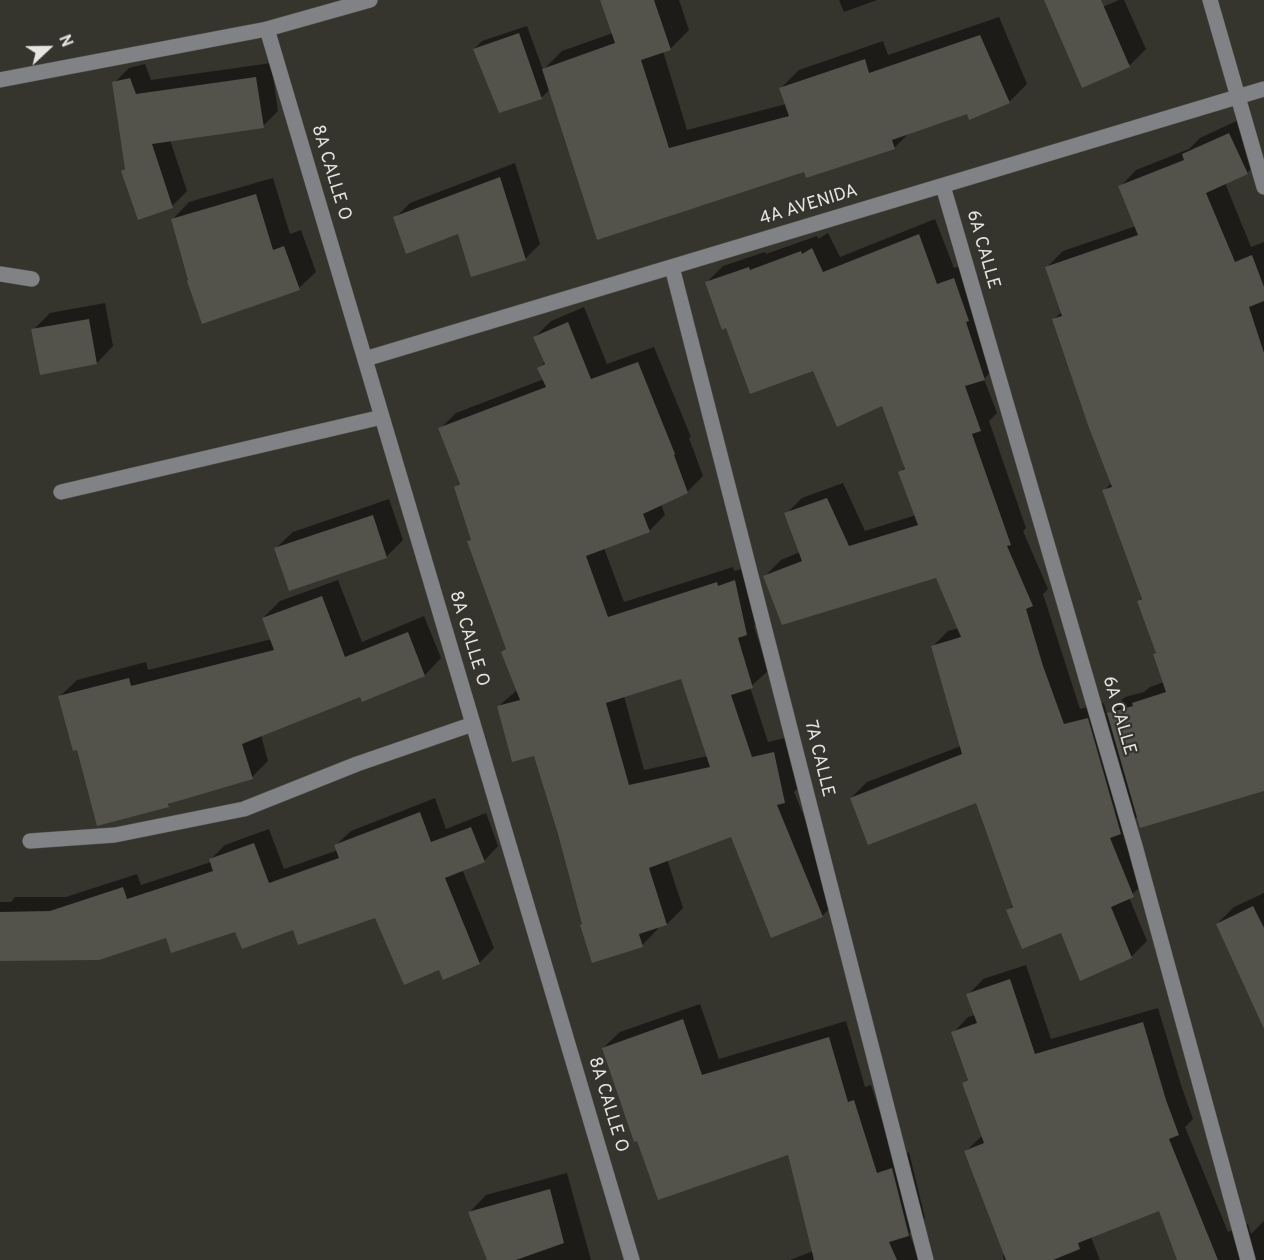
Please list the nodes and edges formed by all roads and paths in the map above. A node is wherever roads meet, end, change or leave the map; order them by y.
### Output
1 (370, 0) edge
2 (1210, 0) edge
3 (267, 29) junction
4 (0, 80) edge
5 (1264, 89) edge
6 (1238, 97) junction
7 (943, 186) junction
8 (1264, 187) edge
9 (672, 267) junction
10 (0, 274) edge
11 (32, 279) dead end
12 (365, 359) junction
13 (382, 417) junction
14 (61, 492) dead end
15 (473, 724) junction
16 (30, 841) dead end
17 (632, 1260) edge
18 (927, 1260) edge
19 (1248, 1260) edge

1 - 3 street
2 - 6 street
3 - 4 street
3 - 12 street, 8A CALLE O
5 - 6 street, 4A AVENIDA
6 - 7 street, 4A AVENIDA
6 - 8 street
7 - 9 street, 4A AVENIDA
7 - 19 street, 6A CALLE
9 - 12 street, 4A AVENIDA
9 - 18 street, 7A CALLE
10 - 11 street
12 - 13 street, 8A CALLE O
13 - 14 street
13 - 15 street, 8A CALLE O
15 - 16 street
15 - 17 street, 8A CALLE O

